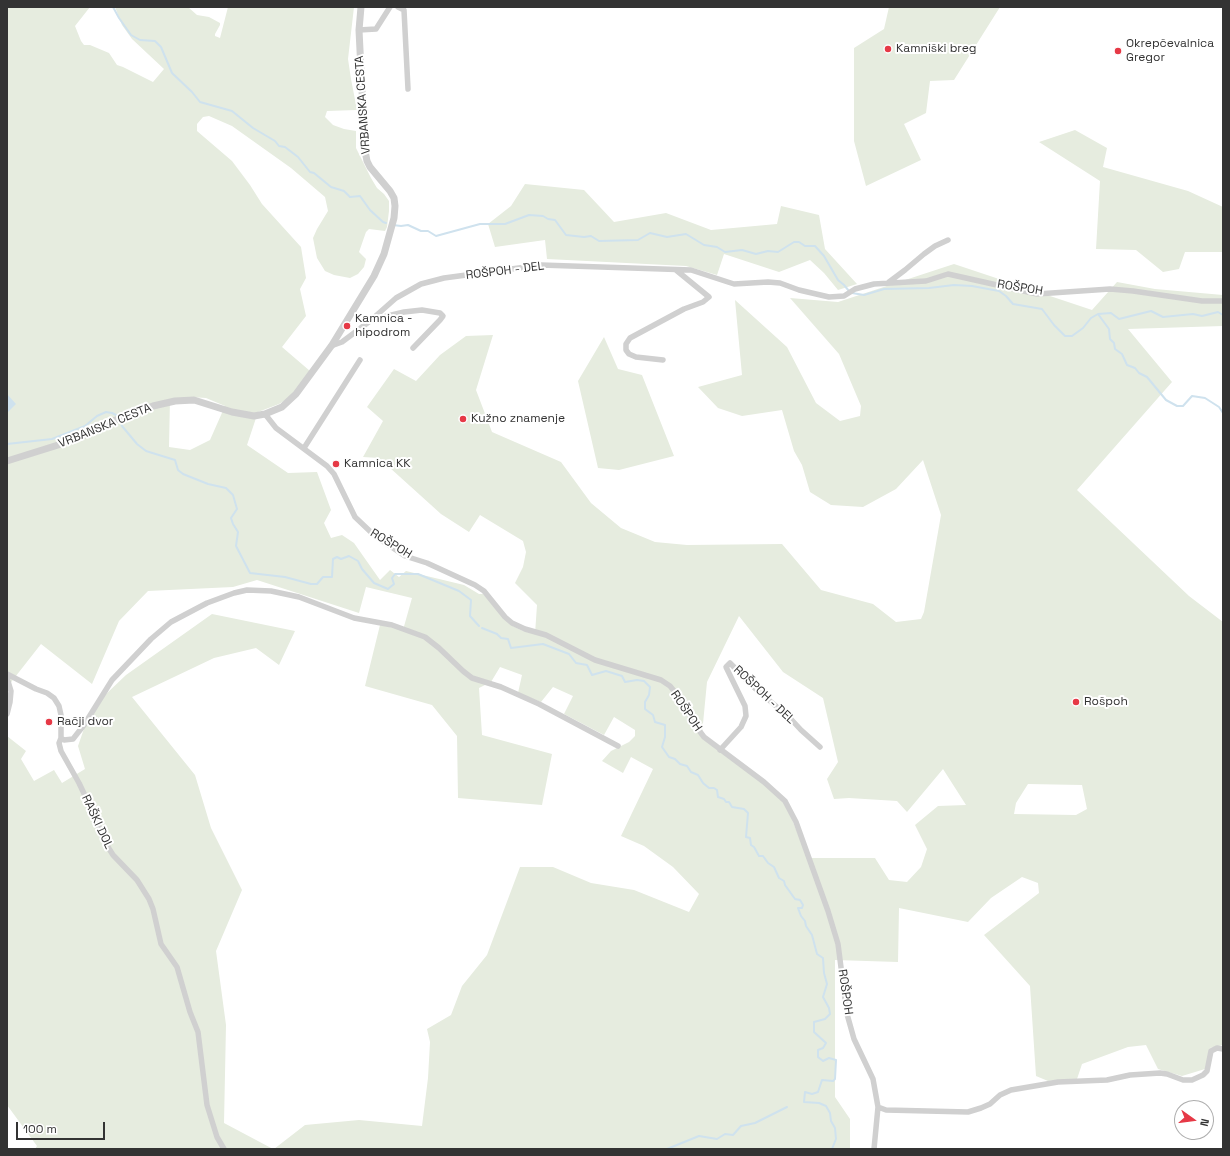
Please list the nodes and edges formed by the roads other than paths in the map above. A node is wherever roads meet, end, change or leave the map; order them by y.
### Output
1 (361, 7) edge
2 (390, 7) edge
3 (398, 7) edge
4 (359, 30) junction
5 (408, 89) dead end
6 (948, 240) dead end
7 (676, 270) junction
8 (888, 283) junction
9 (844, 296) joint
10 (1223, 301) edge
11 (370, 321) junction
12 (330, 347) junction
13 (413, 348) dead end
14 (360, 360) dead end
15 (663, 360) dead end
16 (265, 414) junction
17 (304, 448) junction
18 (7, 461) edge
19 (7, 674) edge
20 (7, 678) edge
21 (7, 714) edge
22 (61, 738) junction
23 (618, 746) dead end
24 (820, 747) dead end
25 (720, 750) junction
26 (1223, 1048) edge
27 (878, 1108) junction
28 (224, 1149) edge
29 (874, 1149) edge

1 - 4 street, VRBANSKA CESTA
2 - 4 street
3 - 5 street
4 - 12 street, VRBANSKA CESTA
6 - 8 street
7 - 9 street, ROŠPOH - DEL
7 - 11 street, ROŠPOH - DEL
7 - 15 street
8 - 9 street, ROŠPOH
8 - 10 street, ROŠPOH
11 - 12 street, ROŠPOH - DEL
11 - 13 street, ROŠPOH - DEL
12 - 16 street, VRBANSKA CESTA
14 - 17 street
16 - 17 street, ROŠPOH
16 - 18 street, VRBANSKA CESTA
17 - 25 street, ROŠPOH
19 - 22 street, RAŠKI DOL
20 - 21 street
22 - 23 street
22 - 28 street, RAŠKI DOL
24 - 25 street, ROŠPOH - DEL
25 - 27 street, ROŠPOH
26 - 27 street
27 - 29 street, ROŠPOH

